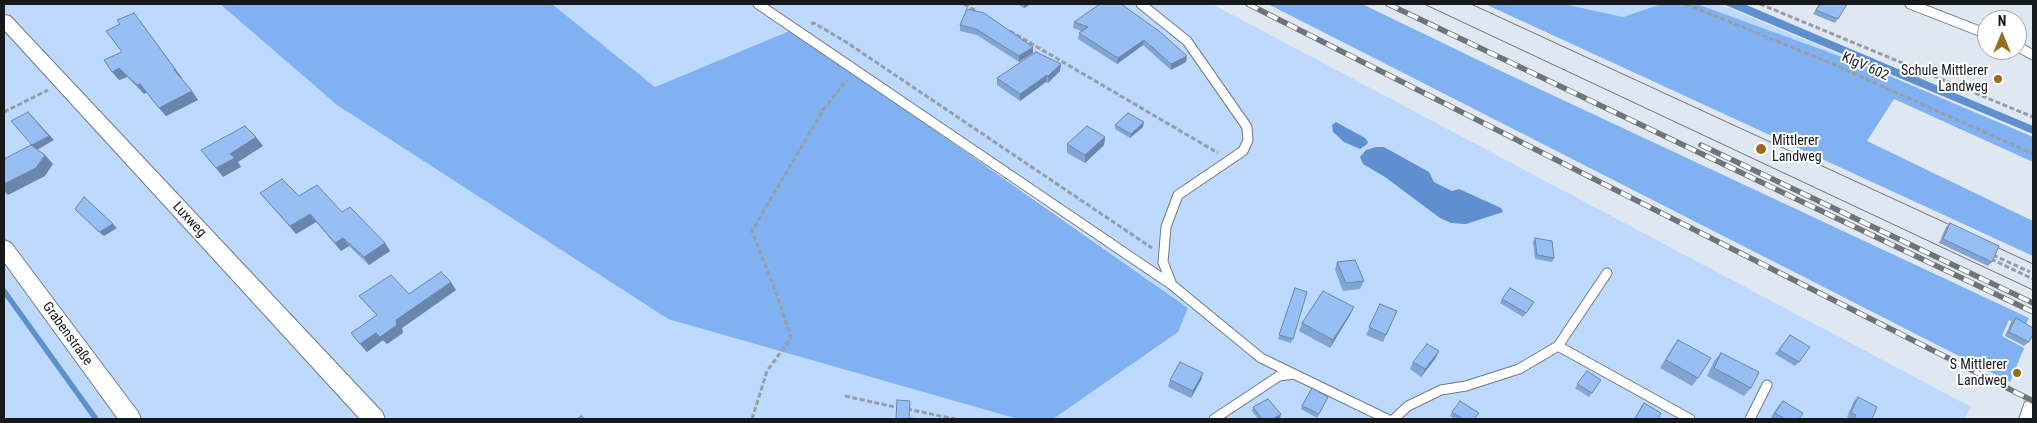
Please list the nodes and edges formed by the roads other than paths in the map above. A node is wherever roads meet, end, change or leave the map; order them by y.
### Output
1 (758, 4) edge
2 (1141, 4) edge
3 (1910, 4) edge
4 (4, 20) edge
5 (1977, 30) edge
6 (4, 248) edge
7 (1607, 273) dead end
8 (1172, 285) junction
9 (1558, 346) junction
10 (1294, 374) junction
11 (1767, 385) dead end
12 (2033, 409) edge
13 (130, 419) edge
14 (374, 419) edge
15 (1214, 419) edge
16 (1387, 419) edge
17 (1394, 419) edge
18 (1690, 419) edge
19 (1750, 419) edge
20 (2030, 419) edge

1 - 8 lane
2 - 8 lane
3 - 5 lane
4 - 14 street, Luxweg
6 - 13 street, Grabenstraße
7 - 9 lane
8 - 10 lane
9 - 17 lane
9 - 18 lane
10 - 15 lane
10 - 16 lane
11 - 19 lane
12 - 20 street

